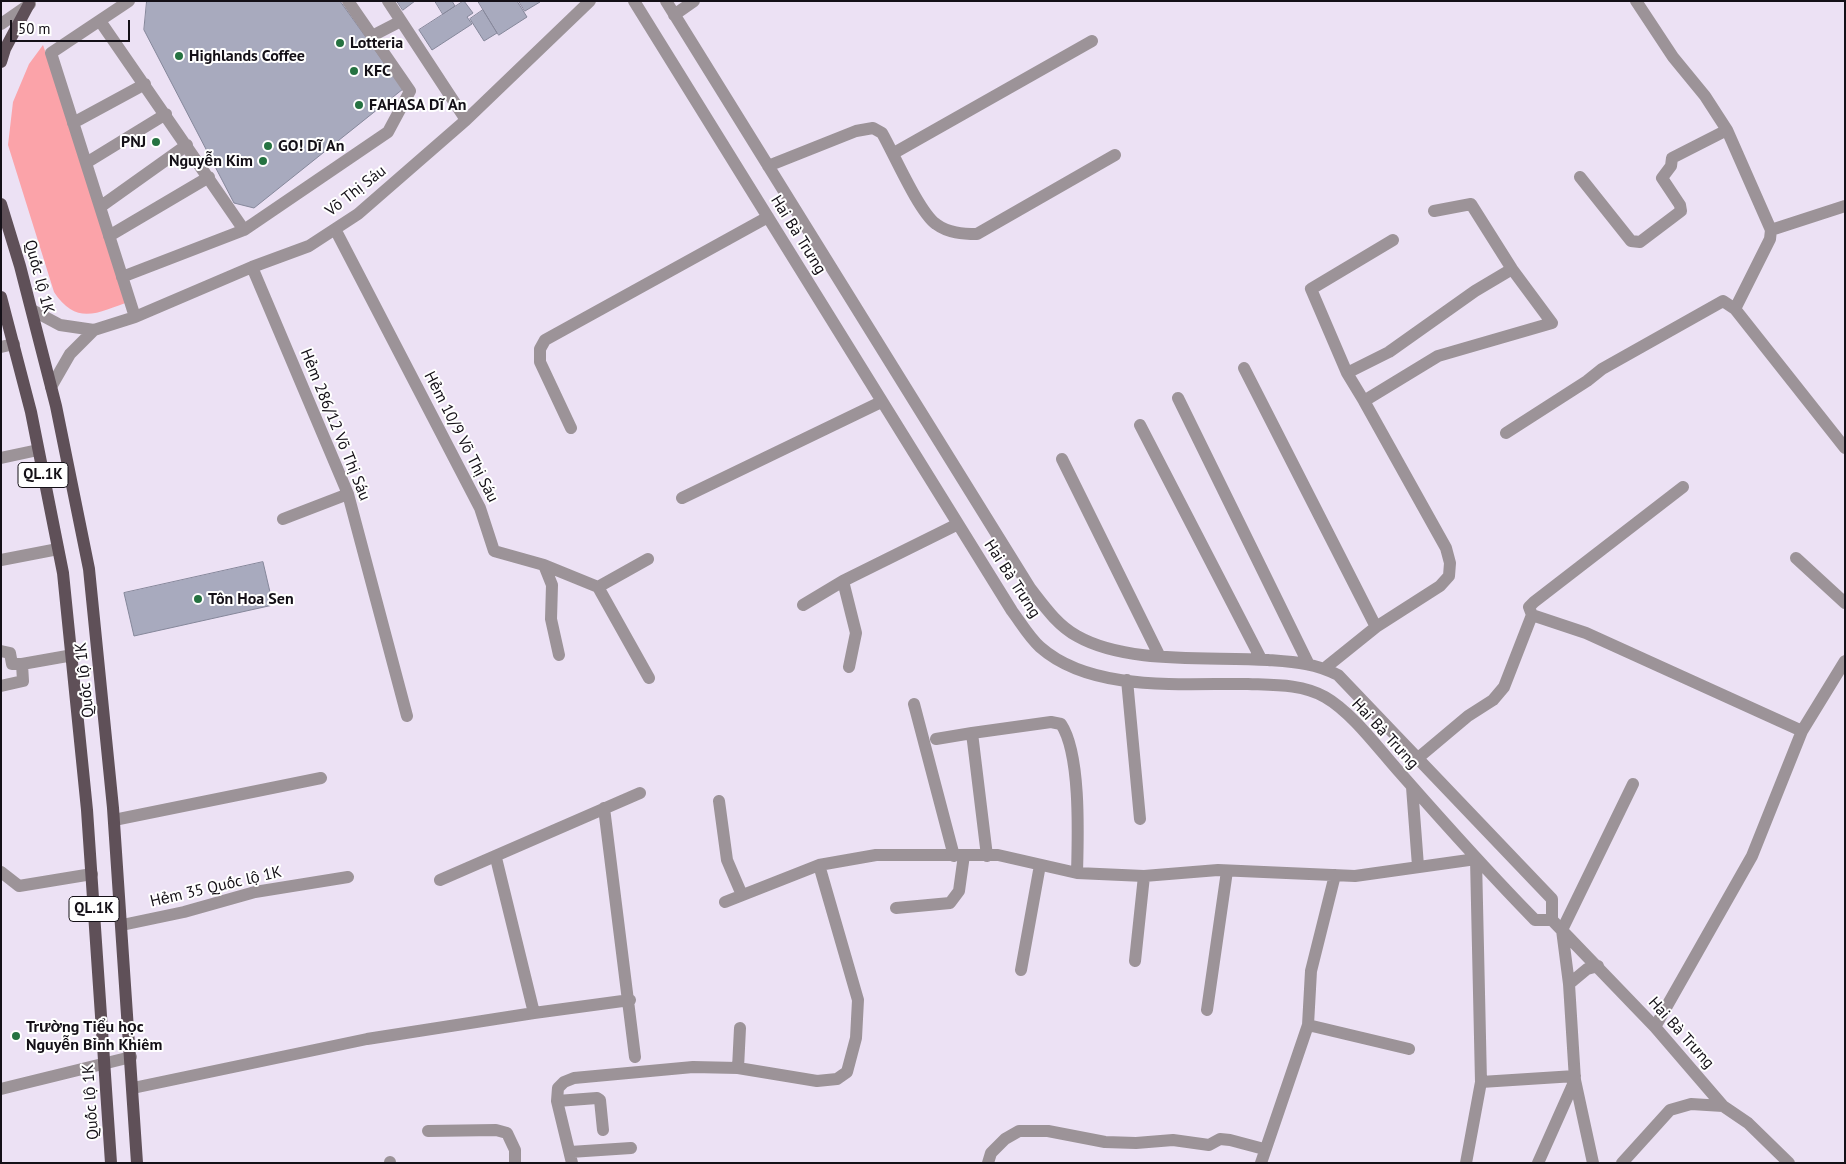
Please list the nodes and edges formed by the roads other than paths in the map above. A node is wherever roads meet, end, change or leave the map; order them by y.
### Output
1 (129, 1) edge
2 (348, 1) edge
3 (388, 1) edge
4 (590, 1) edge
5 (634, 1) edge
6 (666, 1) edge
7 (694, 1) edge
8 (1636, 1) edge
9 (32, 3) edge
10 (674, 15) junction
11 (100, 21) junction
12 (401, 21) junction
13 (1, 24) edge
14 (372, 36) junction
15 (1092, 41) dead end
16 (1, 62) edge
17 (145, 84) junction
18 (166, 114) junction
19 (466, 120) junction
20 (73, 123) junction
21 (1727, 130) junction
22 (187, 145) junction
23 (894, 154) junction
24 (1115, 155) dead end
25 (86, 163) junction
26 (768, 166) junction
27 (209, 177) junction
28 (1580, 177) dead end
29 (1, 204) edge
30 (1845, 206) edge
31 (100, 207) junction
32 (1434, 211) dead end
33 (768, 217) junction
34 (335, 229) junction
35 (244, 230) junction
36 (1771, 230) junction
37 (109, 236) junction
38 (1393, 240) dead end
39 (252, 267) junction
40 (1512, 268) junction
41 (122, 277) junction
42 (1, 297) edge
43 (1735, 309) junction
44 (32, 310) junction
45 (134, 317) junction
46 (94, 330) junction
47 (7, 346) edge
48 (1244, 368) dead end
49 (1346, 373) junction
50 (51, 386) junction
51 (1178, 398) dead end
52 (1364, 401) junction
53 (881, 402) junction
54 (1140, 425) dead end
55 (571, 428) dead end
56 (1506, 433) dead end
57 (1845, 448) edge
58 (38, 450) junction
59 (1, 458) edge
60 (1062, 459) dead end
61 (1683, 487) dead end
62 (348, 494) junction
63 (682, 498) dead end
64 (284, 519) dead end
65 (958, 524) junction
66 (58, 549) junction
67 (1796, 558) dead end
68 (648, 559) dead end
69 (1, 560) edge
70 (544, 565) junction
71 (843, 581) junction
72 (598, 587) junction
73 (1845, 603) edge
74 (803, 605) dead end
75 (1532, 615) junction
76 (1376, 627) junction
77 (1, 651) edge
78 (559, 655) dead end
79 (73, 656) junction
80 (1159, 656) junction
81 (1261, 659) junction
82 (1845, 660) edge
83 (1308, 663) junction
84 (22, 664) junction
85 (849, 667) dead end
86 (1325, 668) junction
87 (649, 678) dead end
88 (1127, 680) junction
89 (1, 686) edge
90 (914, 704) dead end
91 (407, 716) dead end
92 (1802, 731) junction
93 (972, 733) junction
94 (936, 739) dead end
95 (1418, 758) junction
96 (321, 778) dead end
97 (1632, 784) dead end
98 (1412, 787) junction
99 (640, 793) dead end
100 (719, 801) dead end
101 (604, 808) junction
102 (1140, 819) dead end
103 (114, 820) junction
104 (959, 856) junction
105 (987, 856) junction
106 (496, 858) junction
107 (1476, 859) junction
108 (819, 865) junction
109 (1040, 865) junction
110 (1418, 866) junction
111 (1227, 870) junction
112 (1, 872) edge
113 (1077, 873) junction
114 (92, 874) junction
115 (1335, 875) junction
116 (1144, 876) junction
117 (348, 877) dead end
118 (440, 880) dead end
119 (742, 896) junction
120 (725, 902) dead end
121 (896, 908) dead end
122 (1552, 920) junction
123 (122, 925) junction
124 (1562, 930) junction
125 (1135, 960) dead end
126 (1598, 966) junction
127 (1021, 970) dead end
128 (1569, 984) junction
129 (630, 1000) junction
130 (1207, 1010) dead end
131 (534, 1012) junction
132 (1308, 1025) junction
133 (740, 1028) dead end
134 (1655, 1028) junction
135 (1409, 1049) dead end
136 (635, 1057) dead end
137 (131, 1058) junction
138 (105, 1062) junction
139 (738, 1068) junction
140 (1575, 1078) junction
141 (1481, 1082) junction
142 (1, 1088) edge
143 (133, 1088) junction
144 (557, 1100) junction
145 (1723, 1106) junction
146 (603, 1130) dead end
147 (428, 1131) dead end
148 (631, 1148) dead end
149 (1264, 1149) junction
150 (571, 1158) edge
151 (111, 1163) edge
152 (137, 1163) edge
153 (515, 1163) edge
154 (988, 1163) edge
155 (1261, 1163) edge
156 (1466, 1163) edge
157 (1538, 1163) edge
158 (1593, 1163) edge
159 (1622, 1163) edge
160 (1789, 1163) edge

1 - 11 street
2 - 14 street
3 - 12 street
4 - 19 street, Võ Thị Sáu
5 - 33 street, Hai Bà Trưng
6 - 10 street, Hai Bà Trưng
7 - 10 street
8 - 21 street
9 - 13 street
9 - 16 main road
10 - 26 street, Hai Bà Trưng
11 - 17 street
11 - 20 street
12 - 14 street
12 - 19 street
14 - 35 street
15 - 23 street
17 - 18 street
17 - 20 street
18 - 22 street
18 - 25 street
19 - 34 street, Võ Thị Sáu
20 - 25 street
21 - 28 street
21 - 36 street
22 - 27 street
22 - 31 street
23 - 24 street
23 - 26 street
25 - 31 street
26 - 80 street, Hai Bà Trưng
27 - 35 street
27 - 37 street
29 - 44 main road, Quốc lộ 1K / QL.1K
30 - 36 street
31 - 37 street
32 - 40 street
33 - 53 street, Hai Bà Trưng
33 - 55 street
34 - 39 street, Võ Thị Sáu
34 - 70 street, Hẻm 10/9 Võ Thị Sáu
35 - 41 street
36 - 43 street
37 - 41 street
38 - 49 street
39 - 45 street, Võ Thị Sáu
39 - 62 street, Hẻm 286/12 Võ Thị Sáu
40 - 49 street
40 - 52 street
41 - 45 street
42 - 47 main road, Quốc lộ 1K / QL.1K
43 - 56 street
43 - 57 street
44 - 46 street, Võ Thị Sáu
44 - 50 main road, Quốc lộ 1K / QL.1K
45 - 46 street, Võ Thị Sáu
46 - 50 street, Võ Thị Sáu
47 - 58 main road, Quốc lộ 1K / QL.1K
48 - 76 street
49 - 52 street
50 - 103 main road, Quốc lộ 1K / QL.1K
51 - 83 street
52 - 76 street
53 - 63 street
53 - 65 street, Hai Bà Trưng
54 - 81 street
58 - 59 street
58 - 66 main road, Quốc lộ 1K / QL.1K
60 - 80 street
61 - 75 street
62 - 64 street
62 - 91 street, Hẻm 286/12 Võ Thị Sáu
65 - 71 street
65 - 88 street, Hai Bà Trưng
66 - 69 street
66 - 79 main road, Quốc lộ 1K / QL.1K
67 - 73 street
68 - 72 street
70 - 72 street, Hẻm 10/9 Võ Thị Sáu
70 - 78 street
71 - 74 street
71 - 85 street
72 - 87 street
75 - 92 street
75 - 95 street
76 - 86 street
77 - 84 street
79 - 84 street
79 - 114 main road, Quốc lộ 1K / QL.1K
80 - 81 street, Hai Bà Trưng
81 - 83 street, Hai Bà Trưng
82 - 92 street
83 - 86 street, Hai Bà Trưng
84 - 89 street
86 - 95 street, Hai Bà Trưng
88 - 98 street, Hai Bà Trưng
88 - 102 street
90 - 104 street
92 - 134 street
93 - 94 street
93 - 105 street
93 - 113 street
95 - 122 street, Hai Bà Trưng
96 - 103 street
97 - 124 street
98 - 107 street, Hai Bà Trưng
98 - 110 street
99 - 101 street
100 - 119 street
101 - 106 street
101 - 129 street
103 - 123 main road, Quốc lộ 1K / QL.1K
104 - 105 street
104 - 108 street
104 - 121 street
105 - 109 street
106 - 118 street
106 - 131 street
107 - 110 street
107 - 122 street, Hai Bà Trưng
107 - 141 street
108 - 119 street
108 - 139 street
109 - 113 street
109 - 127 street
110 - 115 street
111 - 115 street
111 - 116 street
111 - 130 street
112 - 114 street
113 - 116 street
114 - 138 main road, Quốc lộ 1K / QL.1K
115 - 132 street
116 - 125 street
117 - 123 street, Hẻm 35 Quốc lộ 1K
119 - 120 street
122 - 124 street, Hai Bà Trưng
123 - 137 main road, Quốc lộ 1K / QL.1K
124 - 126 street, Hai Bà Trưng
124 - 128 street
126 - 128 street
126 - 134 street, Hai Bà Trưng
128 - 140 street
129 - 131 street
129 - 136 street
131 - 143 street
132 - 135 street
132 - 149 street
133 - 139 street
134 - 145 street, Hai Bà Trưng
137 - 138 street
137 - 143 main road, Quốc lộ 1K / QL.1K
138 - 142 street
138 - 151 main road, Quốc lộ 1K / QL.1K
139 - 144 street
140 - 141 street
140 - 157 street
140 - 158 street
141 - 156 street
143 - 152 main road, Quốc lộ 1K / QL.1K
144 - 146 street
144 - 150 street
145 - 159 street
145 - 160 street, Hai Bà Trưng
147 - 153 street
148 - 150 street
149 - 154 street
149 - 155 street

